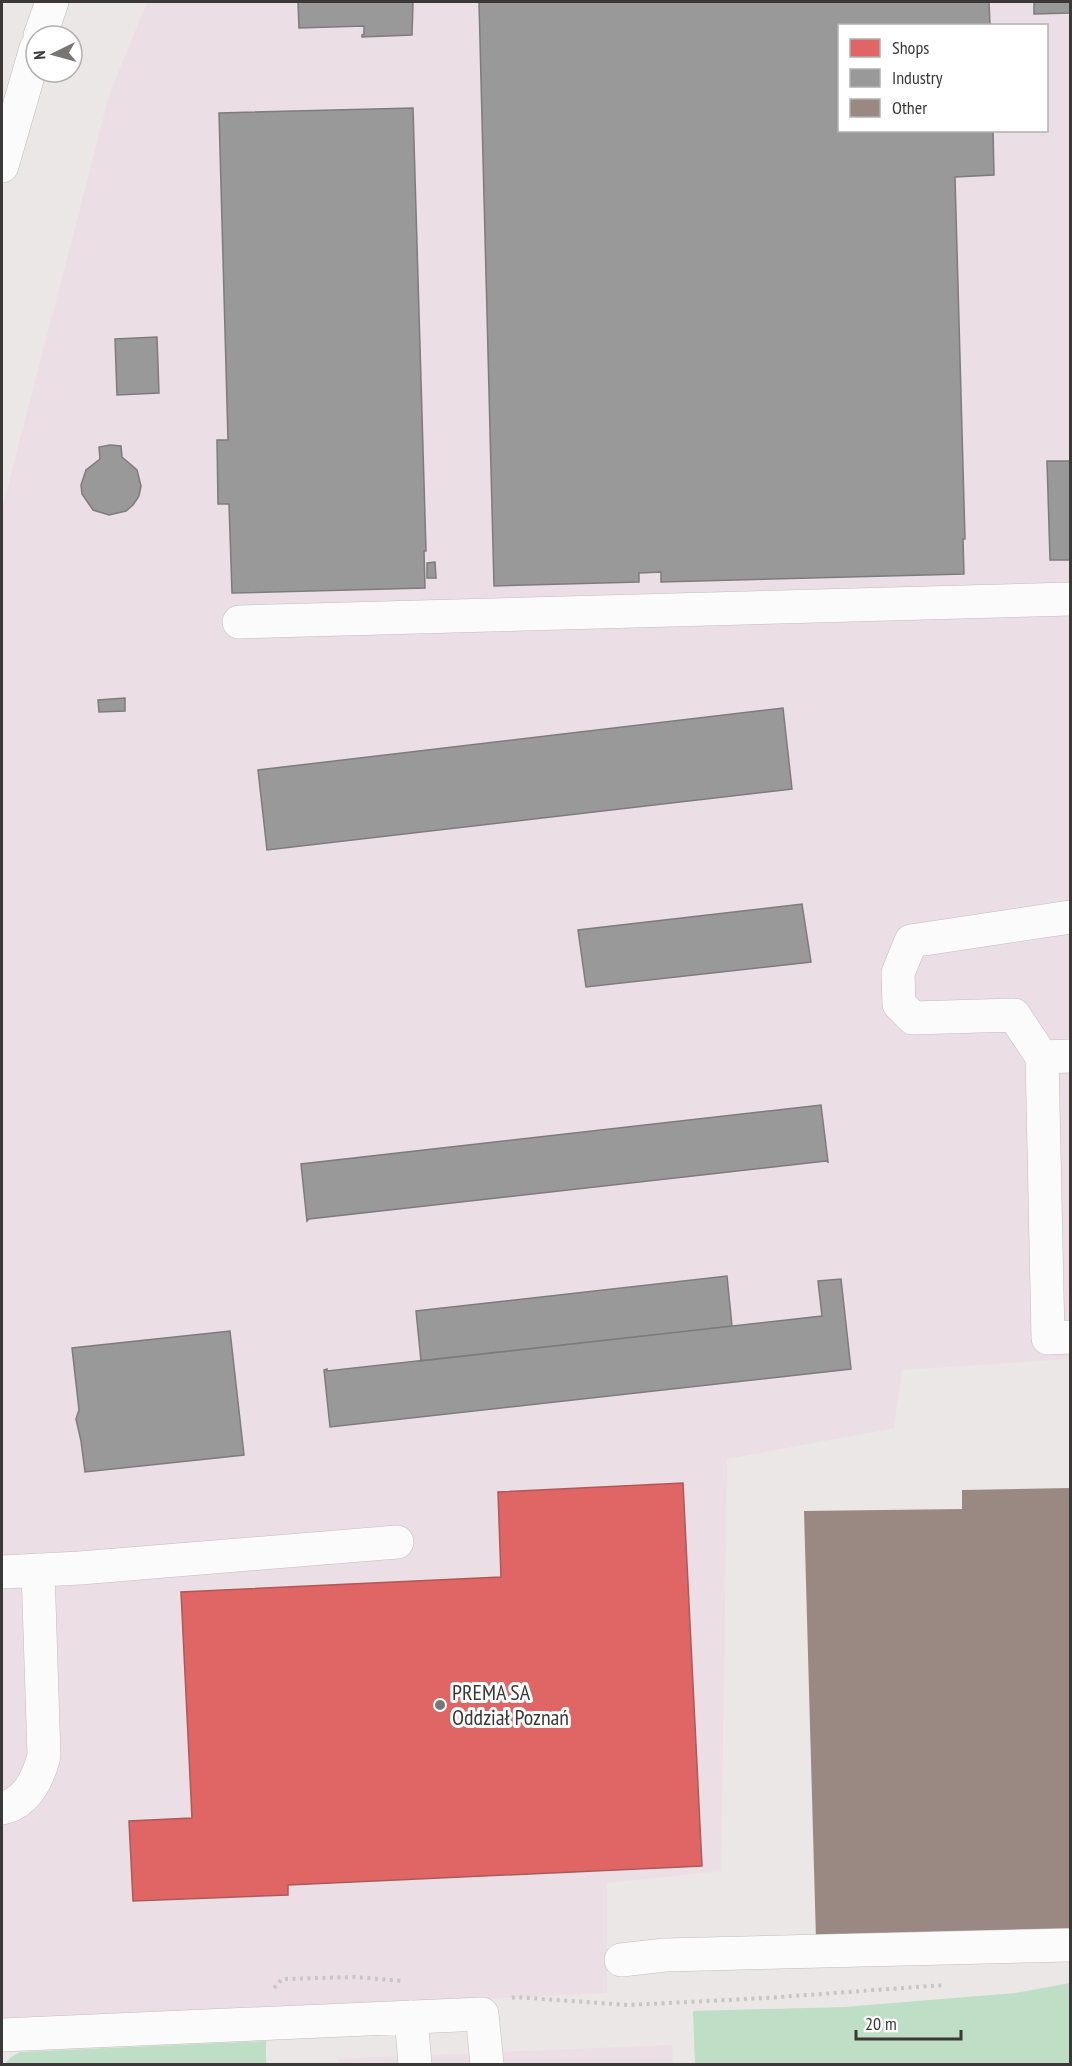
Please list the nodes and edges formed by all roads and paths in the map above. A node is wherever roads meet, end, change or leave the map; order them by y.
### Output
1 (52, 2) edge
2 (44, 24) edge
3 (26, 84) edge
4 (2, 166) edge
5 (1071, 599) edge
6 (239, 622) dead end
7 (1071, 917) edge
8 (1056, 1057) edge
9 (1071, 1337) edge
10 (397, 1542) dead end
11 (38, 1570) junction
12 (2, 1572) edge
13 (2, 1808) edge
14 (1071, 1946) edge
15 (621, 1960) dead end
16 (950, 1984) dead end
17 (482, 2014) junction
18 (411, 2017) junction
19 (2, 2035) edge
20 (415, 2064) edge
21 (487, 2064) edge

1 - 2 street
3 - 4 street
5 - 6 street
7 - 8 street
8 - 9 street
10 - 11 street
11 - 12 street
11 - 13 street
14 - 15 street
16 - 17 path
17 - 18 street
17 - 21 street
18 - 19 street
18 - 20 street

